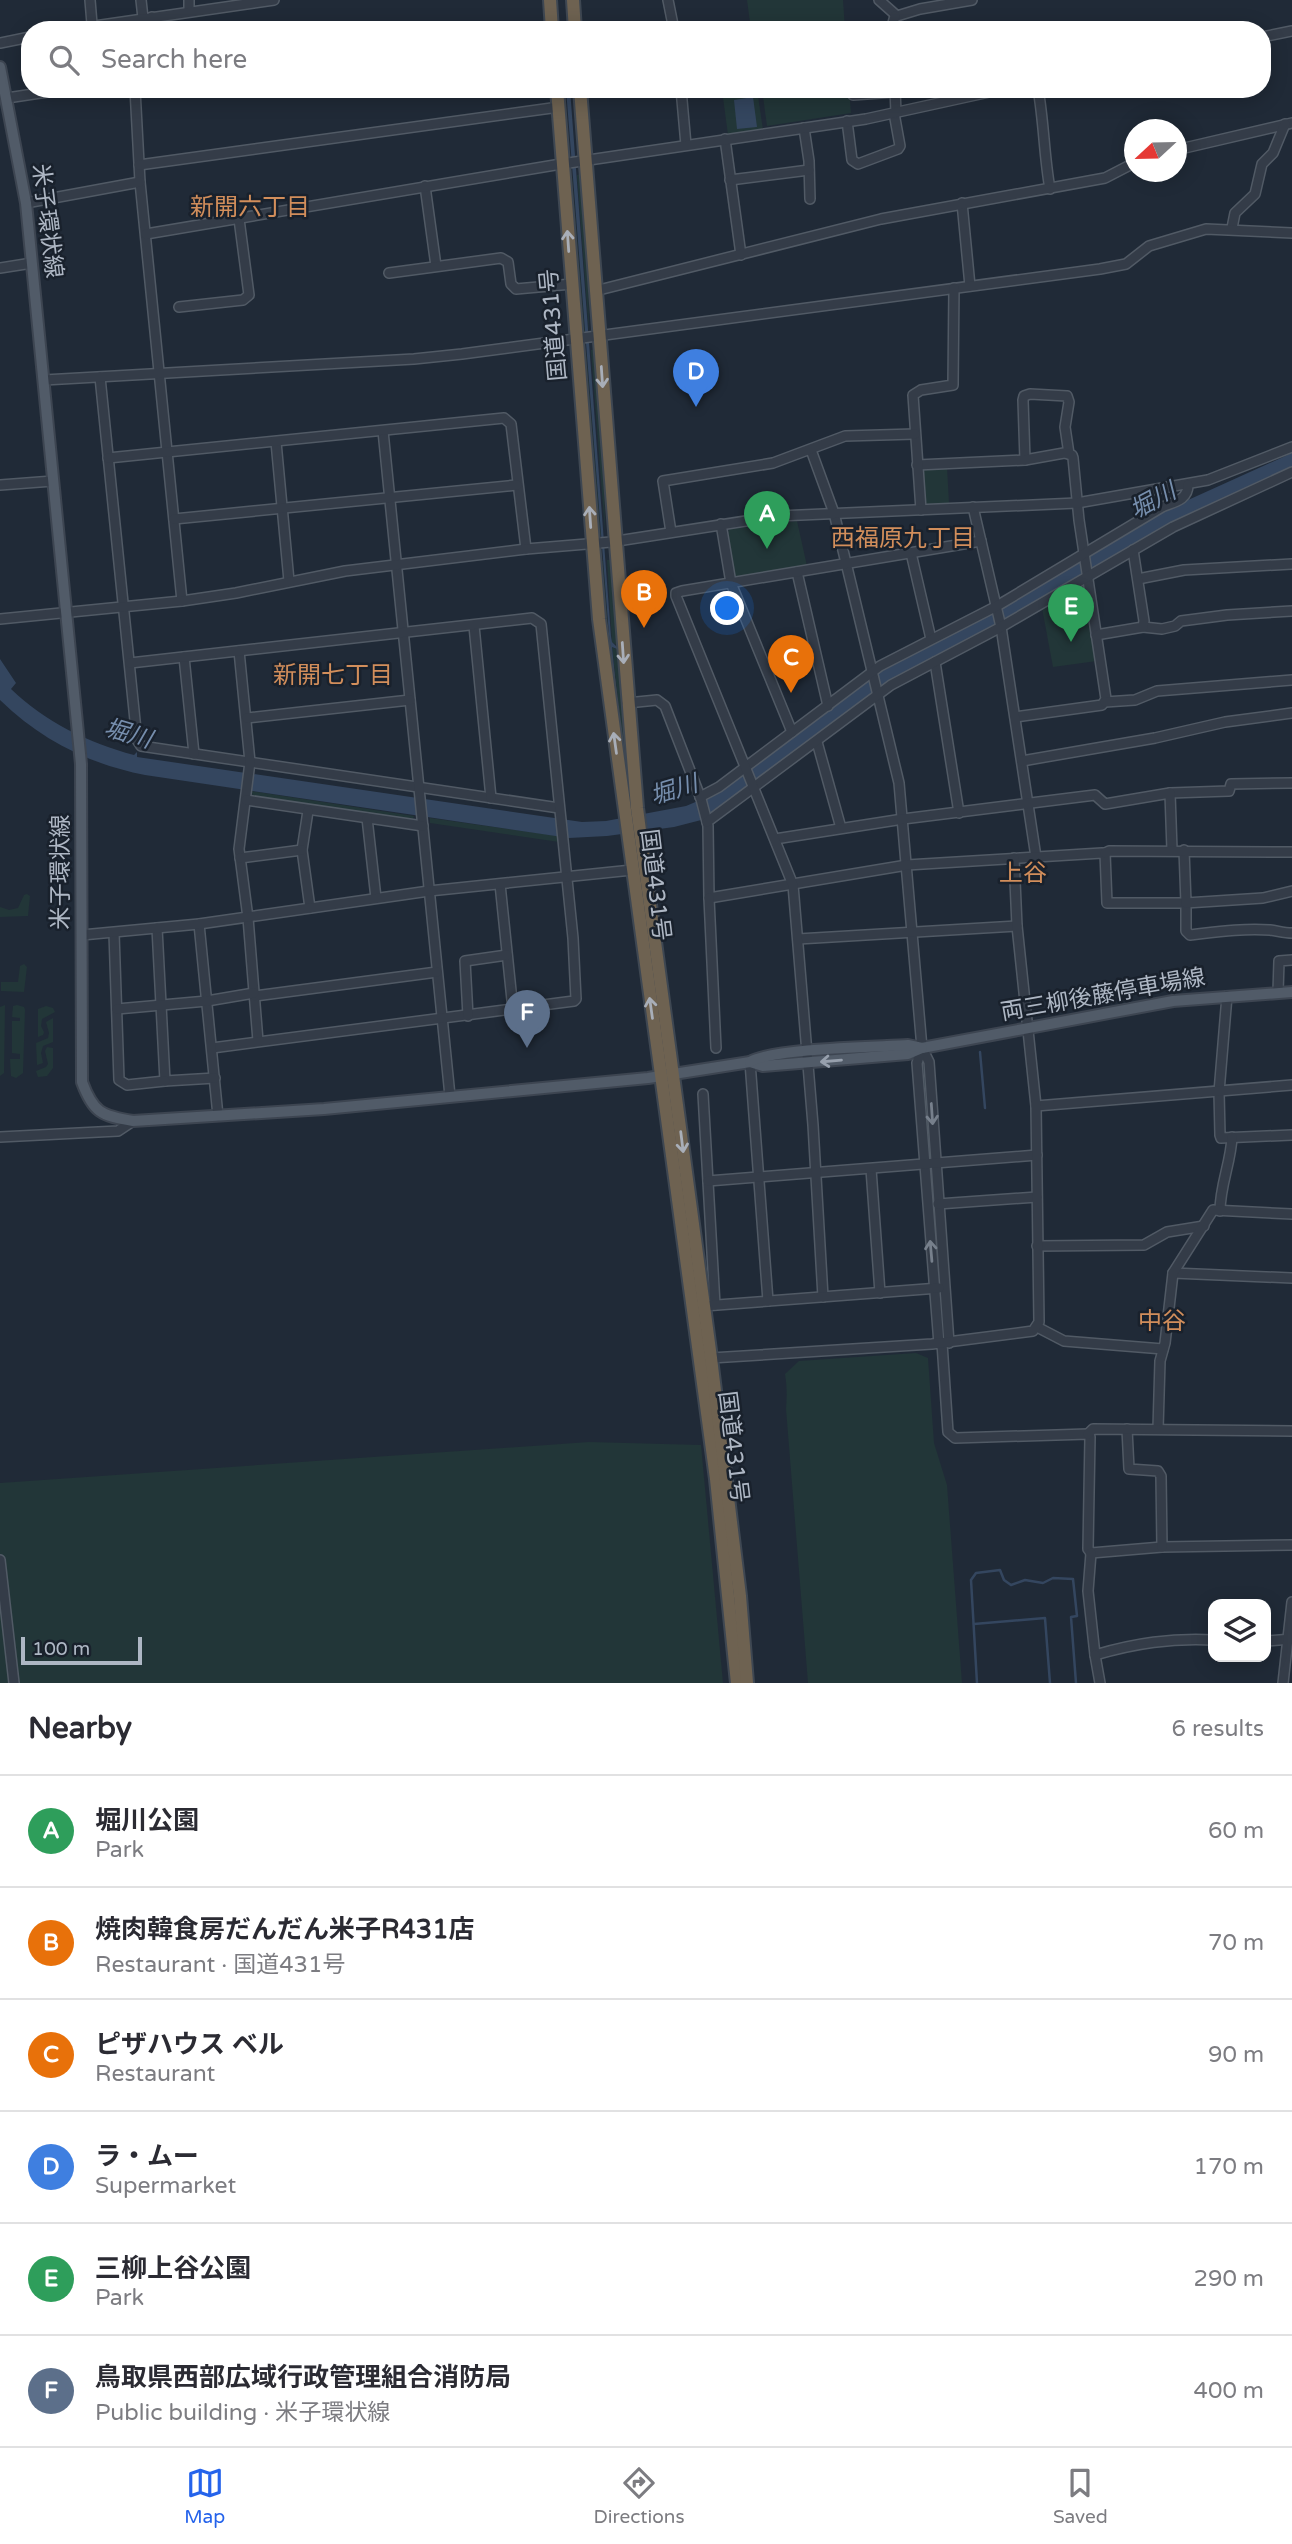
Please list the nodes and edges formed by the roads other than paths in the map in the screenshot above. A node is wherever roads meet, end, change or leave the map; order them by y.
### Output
1 (90, 0) edge
2 (141, 0) edge
3 (189, 0) edge
4 (274, 0) edge
5 (550, 0) edge
6 (573, 0) edge
7 (668, 0) edge
8 (879, 0) edge
9 (972, 0) edge
10 (190, 11) junction
11 (895, 16) junction
12 (147, 17) junction
13 (92, 21) edge
14 (116, 21) edge
15 (149, 21) edge
16 (551, 21) edge
17 (574, 21) edge
18 (672, 21) edge
19 (894, 21) edge
20 (1292, 31) edge
21 (1271, 35) edge
22 (21, 39) edge
23 (0, 43) edge
24 (0, 67) edge
25 (21, 96) edge
26 (7, 98) junction
27 (135, 98) edge
28 (558, 98) edge
29 (580, 98) edge
30 (682, 98) edge
31 (895, 98) edge
32 (962, 98) edge
33 (1040, 98) edge
34 (559, 107) junction
35 (895, 113) junction
36 (847, 121) junction
37 (5, 122) edge
38 (1289, 124) edge
39 (804, 128) junction
40 (725, 139) junction
41 (686, 145) junction
42 (1187, 148) edge
43 (583, 161) junction
44 (564, 164) junction
45 (139, 165) junction
46 (1124, 168) edge
47 (809, 170) junction
48 (730, 180) junction
49 (140, 182) junction
50 (425, 186) junction
51 (1050, 189) junction
52 (810, 199) dead end
53 (26, 203) junction
54 (962, 203) junction
55 (239, 219) junction
56 (1233, 228) junction
57 (1292, 233) edge
58 (146, 234) junction
59 (741, 255) junction
60 (32, 263) junction
61 (436, 266) junction
62 (0, 268) edge
63 (389, 273) dead end
64 (572, 284) junction
65 (970, 286) junction
66 (954, 288) junction
67 (595, 291) junction
68 (179, 307) dead end
69 (596, 337) junction
70 (578, 339) junction
71 (160, 374) junction
72 (100, 377) junction
73 (44, 380) junction
74 (383, 431) junction
75 (915, 434) junction
76 (276, 442) junction
77 (1292, 447) edge
78 (811, 450) junction
79 (167, 452) junction
80 (1069, 454) junction
81 (108, 458) junction
82 (1025, 460) junction
83 (917, 465) junction
84 (1292, 472) edge
85 (53, 481) junction
86 (0, 485) edge
87 (517, 485) junction
88 (1188, 485) junction
89 (389, 496) junction
90 (1077, 503) junction
91 (973, 507) junction
92 (282, 509) junction
93 (921, 510) junction
94 (834, 513) junction
95 (174, 519) junction
96 (722, 524) junction
97 (671, 532) junction
98 (981, 541) junction
99 (613, 542) junction
100 (594, 544) junction
101 (526, 549) junction
102 (1133, 550) junction
103 (911, 553) junction
104 (1084, 557) junction
105 (846, 564) junction
106 (1292, 564) edge
107 (397, 565) junction
108 (797, 572) junction
109 (1088, 577) junction
110 (1138, 579) junction
111 (289, 581) junction
112 (731, 583) junction
113 (182, 601) junction
114 (997, 606) junction
115 (124, 607) junction
116 (1292, 611) edge
117 (67, 614) junction
118 (0, 619) edge
119 (474, 626) junction
120 (1143, 627) junction
121 (1001, 628) junction
122 (403, 632) junction
123 (1097, 635) junction
124 (931, 639) junction
125 (239, 651) junction
126 (184, 657) junction
127 (935, 662) junction
128 (130, 663) junction
129 (873, 671) junction
130 (1292, 680) edge
131 (878, 696) junction
132 (410, 699) junction
133 (1105, 702) junction
134 (627, 703) junction
135 (828, 706) junction
136 (1292, 713) edge
137 (1015, 717) junction
138 (247, 718) junction
139 (792, 732) junction
140 (817, 741) junction
141 (194, 754) junction
142 (1022, 761) junction
143 (250, 767) junction
144 (744, 768) junction
145 (1292, 783) edge
146 (753, 790) junction
147 (420, 792) junction
148 (1170, 793) junction
149 (246, 796) junction
150 (491, 798) junction
151 (700, 798) junction
152 (1028, 804) junction
153 (631, 809) junction
154 (308, 811) junction
155 (560, 812) junction
156 (959, 813) junction
157 (367, 818) junction
158 (903, 819) junction
159 (707, 821) junction
160 (423, 824) junction
161 (841, 828) junction
162 (634, 839) junction
163 (775, 839) junction
164 (302, 849) junction
165 (1172, 850) junction
166 (1185, 850) junction
167 (1292, 852) edge
168 (1105, 853) junction
169 (1036, 857) junction
170 (240, 858) junction
171 (1013, 858) junction
172 (907, 865) junction
173 (632, 870) junction
174 (567, 878) junction
175 (500, 884) junction
176 (793, 884) junction
177 (429, 891) junction
178 (1292, 891) edge
179 (376, 898) junction
180 (709, 898) junction
181 (1186, 903) junction
182 (310, 908) junction
183 (248, 918) junction
184 (199, 925) junction
185 (1017, 926) junction
186 (157, 928) junction
187 (912, 932) junction
188 (114, 933) junction
189 (1292, 933) edge
190 (82, 935) junction
191 (799, 939) junction
192 (507, 955) junction
193 (1292, 960) edge
194 (437, 972) junction
195 (1278, 992) junction
196 (1292, 992) edge
197 (254, 995) junction
198 (1227, 996) junction
199 (207, 1001) junction
200 (162, 1006) junction
201 (117, 1009) junction
202 (513, 1010) junction
203 (468, 1016) junction
204 (443, 1019) junction
205 (1029, 1028) junction
206 (258, 1041) junction
207 (212, 1048) junction
208 (716, 1048) dead end
209 (922, 1048) junction
210 (807, 1058) junction
211 (750, 1062) junction
212 (666, 1075) junction
213 (215, 1078) junction
214 (165, 1081) junction
215 (1292, 1086) edge
216 (1219, 1091) junction
217 (703, 1094) dead end
218 (450, 1096) junction
219 (1036, 1106) junction
220 (218, 1116) junction
221 (133, 1121) junction
222 (1292, 1135) edge
223 (0, 1137) edge
224 (1232, 1137) junction
225 (1037, 1155) junction
226 (935, 1163) junction
227 (925, 1164) junction
228 (871, 1169) junction
229 (816, 1174) junction
230 (760, 1178) junction
231 (708, 1181) junction
232 (1037, 1197) junction
233 (938, 1204) junction
234 (1220, 1211) junction
235 (1292, 1214) edge
236 (1204, 1226) junction
237 (1037, 1246) junction
238 (1173, 1273) junction
239 (1292, 1278) edge
240 (939, 1288) junction
241 (880, 1293) junction
242 (823, 1297) junction
243 (768, 1301) junction
244 (709, 1305) junction
245 (1037, 1328) junction
246 (944, 1343) junction
247 (1163, 1349) junction
248 (711, 1358) junction
249 (1127, 1429) junction
250 (1158, 1429) junction
251 (1292, 1431) edge
252 (1088, 1433) junction
253 (1292, 1545) edge
254 (1162, 1547) junction
255 (1091, 1553) junction
256 (0, 1560) edge
257 (1292, 1602) edge
258 (1290, 1639) edge
259 (1208, 1640) edge
260 (1271, 1641) edge
261 (1096, 1656) junction
262 (14, 1683) edge
263 (737, 1683) edge
264 (747, 1683) edge
265 (1100, 1683) edge
266 (1283, 1683) edge

1 - 13 street
2 - 12 street
3 - 10 street
4 - 10 street
5 - 16 highway
6 - 17 highway
7 - 18 street
8 - 11 street
9 - 11 street
10 - 12 street
11 - 19 street
12 - 14 street
12 - 15 street
20 - 21 street
22 - 23 street
24 - 26 main road, 米子環状線
25 - 26 street
26 - 37 main road, 米子環状線
27 - 45 street
28 - 34 highway, 国道431号
29 - 43 highway, 国道431号
30 - 41 street
31 - 35 street
32 - 35 street
33 - 51 street
34 - 44 highway, 国道431号
34 - 45 street
35 - 36 street
35 - 36 street
36 - 39 street
37 - 53 main road, 米子環状線
38 - 42 street
38 - 56 street
39 - 40 street
39 - 47 street
40 - 41 street
40 - 48 street
41 - 43 street
43 - 44 street
43 - 67 highway, 国道431号
44 - 50 street
64 -> 44 highway, 国道431号
45 - 49 street
46 - 51 street
47 - 48 street
47 - 52 street
48 - 59 street
49 - 53 street
49 - 58 street
50 - 55 street
50 - 61 street
51 - 54 street
53 - 60 main road, 米子環状線
54 - 59 street
54 - 65 street
55 - 58 street
55 - 68 street
56 - 57 street
56 - 65 street
58 - 71 street
59 - 67 street
60 - 62 street
60 - 73 main road, 米子環状線
61 - 63 street
61 - 64 street
64 - 70 highway, 国道431号
65 - 66 street
66 - 69 street
66 - 75 street
67 - 69 highway, 国道431号
69 - 70 street
69 -> 99 highway, 国道431号
70 - 71 street
100 -> 70 highway, 国道431号
71 - 72 street
71 - 79 street
72 - 73 street
72 - 81 street
73 - 85 main road, 米子環状線
74 - 76 street
74 - 87 street
74 - 89 street
75 - 78 street
75 - 83 street
76 - 79 street
76 - 92 street
77 - 88 street
78 - 94 street
78 - 97 street
79 - 81 street
79 - 95 street
80 - 82 street
80 - 82 street
80 - 90 street
81 - 115 street
82 - 83 street
83 - 93 street
84 - 102 street
85 - 86 street
85 - 117 main road, 米子環状線
87 - 89 street
87 - 101 street
88 - 90 street
88 - 104 street
89 - 92 street
89 - 107 street
90 - 91 street
90 - 104 street
91 - 93 street
91 - 98 street
92 - 95 street
92 - 111 street
93 - 94 street
94 - 96 street
94 - 105 street
95 - 113 street
96 - 97 street
96 - 112 street
97 - 99 street
98 - 103 street
98 - 114 street
99 - 100 street
99 -> 134 highway, 国道431号
100 - 101 street
153 -> 100 highway, 国道431号
101 - 107 street
102 - 109 street
102 - 110 street
103 - 105 street
103 - 124 street
104 - 109 street
104 - 114 street
105 - 108 street
105 - 129 street
106 - 110 street
107 - 111 street
107 - 122 street
108 - 112 street
108 - 135 street
109 - 121 street
109 - 123 street
110 - 120 street
111 - 113 street
112 - 139 street
112 - 144 street
113 - 115 street
114 - 121 street
114 - 124 street
115 - 117 street
115 - 128 street
116 - 120 street
117 - 118 street
117 - 190 main road, 米子環状線
119 - 122 street
119 - 150 street
119 - 155 street
120 - 123 street
121 - 127 street
121 - 137 street
122 - 125 street
122 - 132 street
123 - 133 street
124 - 129 street
125 - 126 street
125 - 138 street
126 - 128 street
126 - 141 street
127 - 131 street
127 - 156 street
128 - 141 street
129 - 131 street
129 - 135 street
130 - 133 street
131 - 140 street
131 - 158 street
132 - 138 street
132 - 147 street
133 - 137 street
134 - 151 street
134 - 153 highway, 国道431号
135 - 139 street
136 - 142 street
137 - 142 street
138 - 143 street
139 - 144 street
140 - 146 street
140 - 161 street
141 - 143 street
142 - 152 street
143 - 147 street
143 - 149 street
144 - 146 street
144 - 151 street
145 - 148 street
146 - 159 street
146 - 163 street
147 - 150 street
147 - 160 street
148 - 152 street
148 - 165 street
149 - 154 street
149 - 170 street
150 - 155 street
151 - 159 street
152 - 156 street
152 - 169 street
153 - 162 highway, 国道431号
154 - 157 street
154 - 164 street
155 - 174 street
156 - 158 street
157 - 160 street
157 - 179 street
158 - 161 street
158 - 172 street
159 - 180 street
160 - 177 street
161 - 163 street
162 - 173 highway, 国道431号
162 - 212 highway, 国道431号
163 - 176 street
164 - 170 street
164 - 182 street
165 - 166 street
165 - 168 street
166 - 167 street
166 - 181 street
168 - 169 street
168 - 181 street
169 - 171 street
170 - 183 street
171 - 172 street
171 - 185 street
172 - 176 street
172 - 187 street
173 - 174 street
212 -> 173 highway, 国道431号
174 - 175 street
174 - 202 street
175 - 177 street
175 - 192 street
176 - 180 street
176 - 191 street
177 - 179 street
177 - 194 street
178 - 181 street
179 - 182 street
180 - 208 street
181 - 189 street
182 - 183 street
183 - 184 street
183 - 197 street
184 - 186 street
184 - 199 street
185 - 187 street
185 - 205 street
186 - 188 street
186 - 200 street
187 - 191 street
187 - 209 street
188 - 190 street
188 - 201 street
190 - 221 main road, 米子環状線
191 - 210 street
192 - 202 street
192 - 203 street
193 - 195 street
194 - 197 street
194 - 204 street
195 - 196 main road, 両三柳後藤停車場線
195 - 198 main road, 両三柳後藤停車場線
197 - 199 street
197 - 206 street
198 - 205 main road, 両三柳後藤停車場線
198 - 216 street
199 - 200 street
199 - 207 street
200 - 201 street
200 - 214 street
201 - 214 street
202 - 203 street
203 - 204 street
204 - 206 street
204 - 218 street
205 - 209 main road, 両三柳後藤停車場線
205 - 219 street
206 - 207 street
207 - 213 street
209 - 210 main road, 両三柳後藤停車場線
209 -> 226 street
209 - 227 street
210 - 211 main road, 両三柳後藤停車場線
210 - 229 street
211 - 212 main road, 両三柳後藤停車場線
211 - 230 street
212 - 218 main road, 米子環状線
212 -> 244 highway, 国道431号
212 - 263 highway, 国道431号
213 - 214 street
213 - 220 street
215 - 216 street
216 - 219 street
216 - 224 street
217 - 231 street
218 - 220 main road, 米子環状線
219 - 225 street
220 - 221 main road, 米子環状線
221 - 223 street
222 - 224 street
224 - 234 street
225 - 226 street
225 - 232 street
226 - 227 street
226 - 233 street
227 - 228 street
240 -> 227 street
228 - 229 street
228 - 241 street
229 - 230 street
229 - 242 street
230 - 231 street
230 - 243 street
231 - 244 street
232 - 233 street
232 - 237 street
233 - 240 street
234 - 235 street
234 - 236 street
236 - 237 street
236 - 238 street
237 - 245 street
238 - 239 street
238 - 247 street
240 - 241 street
240 - 246 street
241 - 242 street
242 - 243 street
243 - 244 street
244 - 248 highway, 国道431号
245 - 246 street
245 - 247 street
246 - 248 street
246 - 252 street
247 - 250 street
248 - 264 highway, 国道431号
249 - 250 street
249 - 252 street
249 - 254 street
250 - 251 street
252 - 255 street
253 - 254 street
254 - 255 street
255 - 261 street
256 - 262 street
257 - 258 street
258 - 260 street
258 - 266 street
259 - 261 street
261 - 265 street

